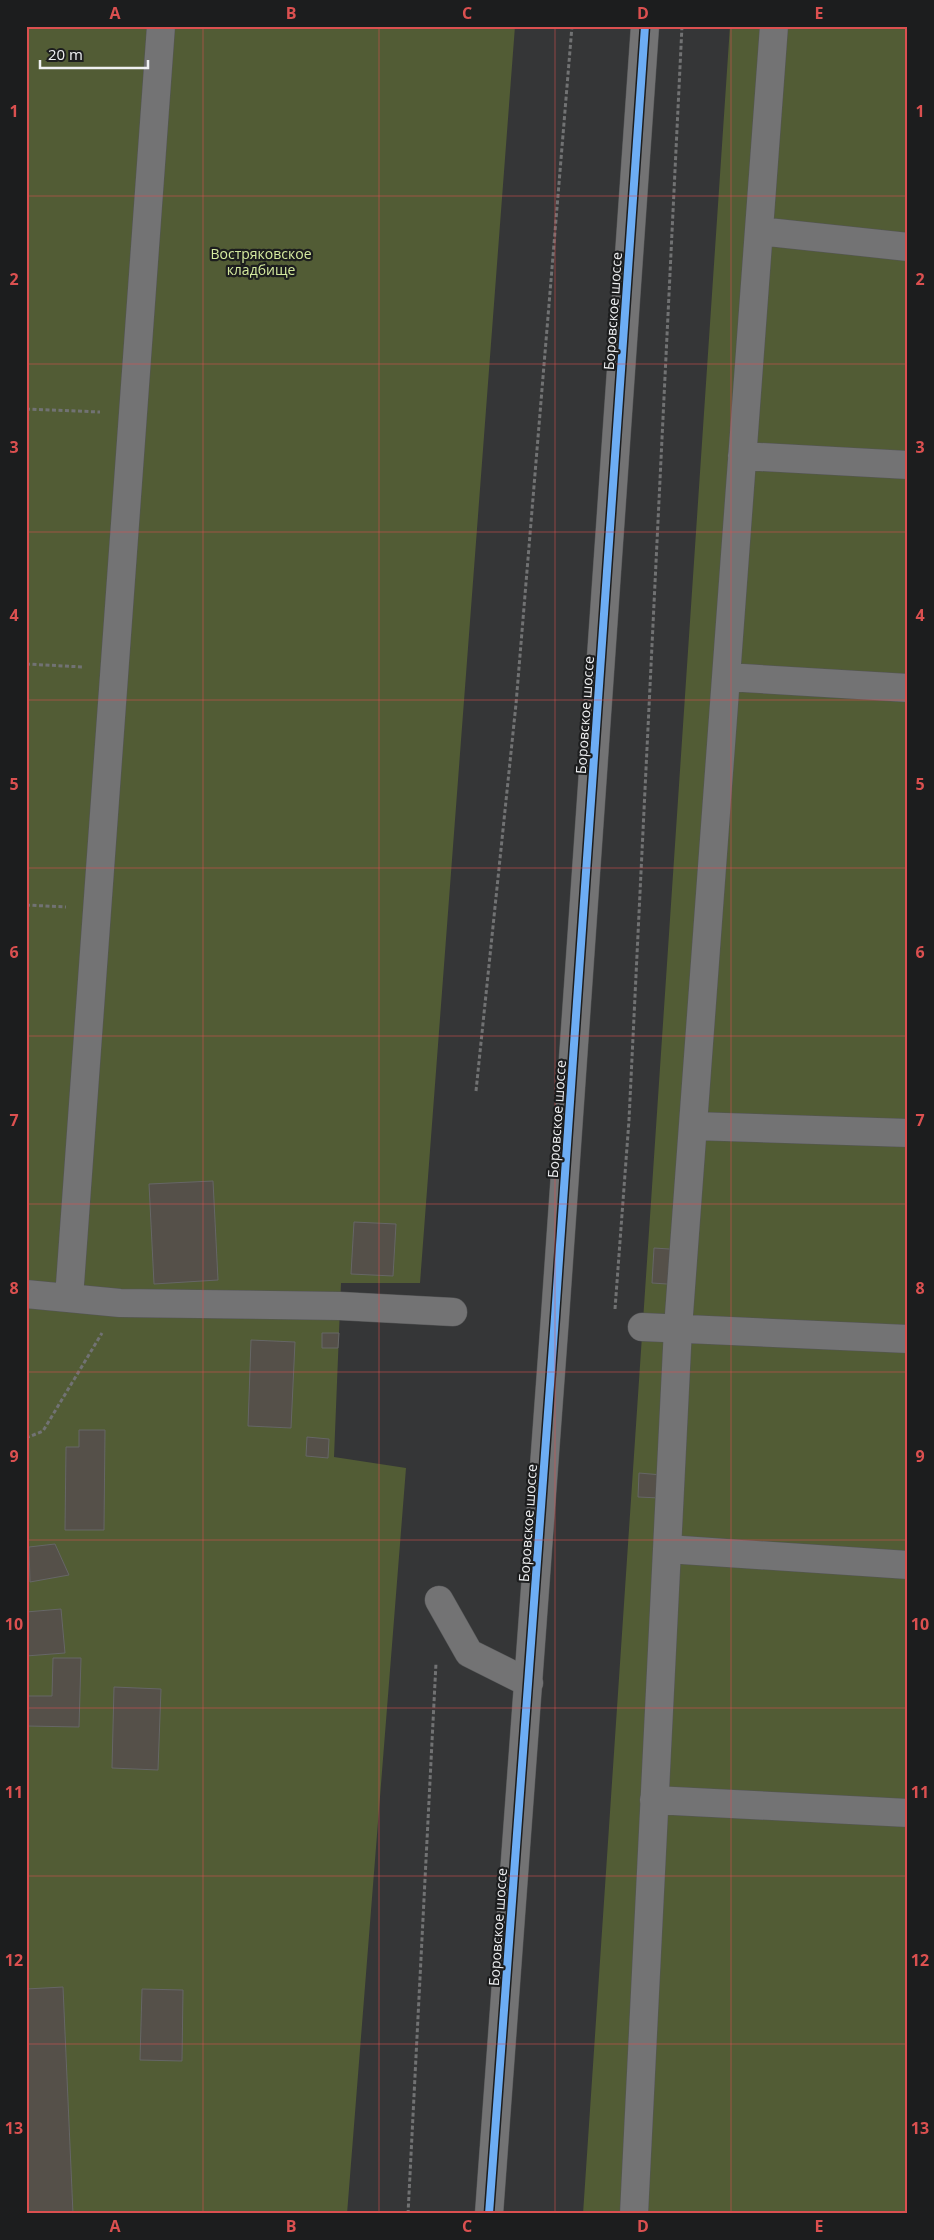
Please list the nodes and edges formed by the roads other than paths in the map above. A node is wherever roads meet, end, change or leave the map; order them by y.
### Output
1 (161, 26) edge
2 (645, 26) edge
3 (774, 26) edge
4 (759, 231) junction
5 (908, 247) edge
6 (742, 456) junction
7 (908, 465) edge
8 (726, 677) junction
9 (908, 688) edge
10 (693, 1126) junction
11 (908, 1134) edge
12 (26, 1294) edge
13 (69, 1298) junction
14 (453, 1312) dead end
15 (642, 1327) dead end
16 (678, 1328) junction
17 (908, 1339) edge
18 (667, 1550) junction
19 (908, 1565) edge
20 (439, 1600) dead end
21 (529, 1683) junction
22 (654, 1800) junction
23 (908, 1813) edge
24 (490, 2214) edge
25 (634, 2214) edge

1 - 13 street
2 - 21 street, Боровское шоссе
3 - 4 street
4 - 5 street
4 - 6 street
6 - 7 street
6 - 8 street
8 - 9 street
8 - 10 street
10 - 11 street
10 - 16 street
12 - 13 street
13 - 14 street
15 - 16 street
16 - 17 street
16 - 18 street
18 - 19 street
18 - 22 street
20 - 21 street
21 - 24 street, Боровское шоссе
22 - 23 street
22 - 25 street

